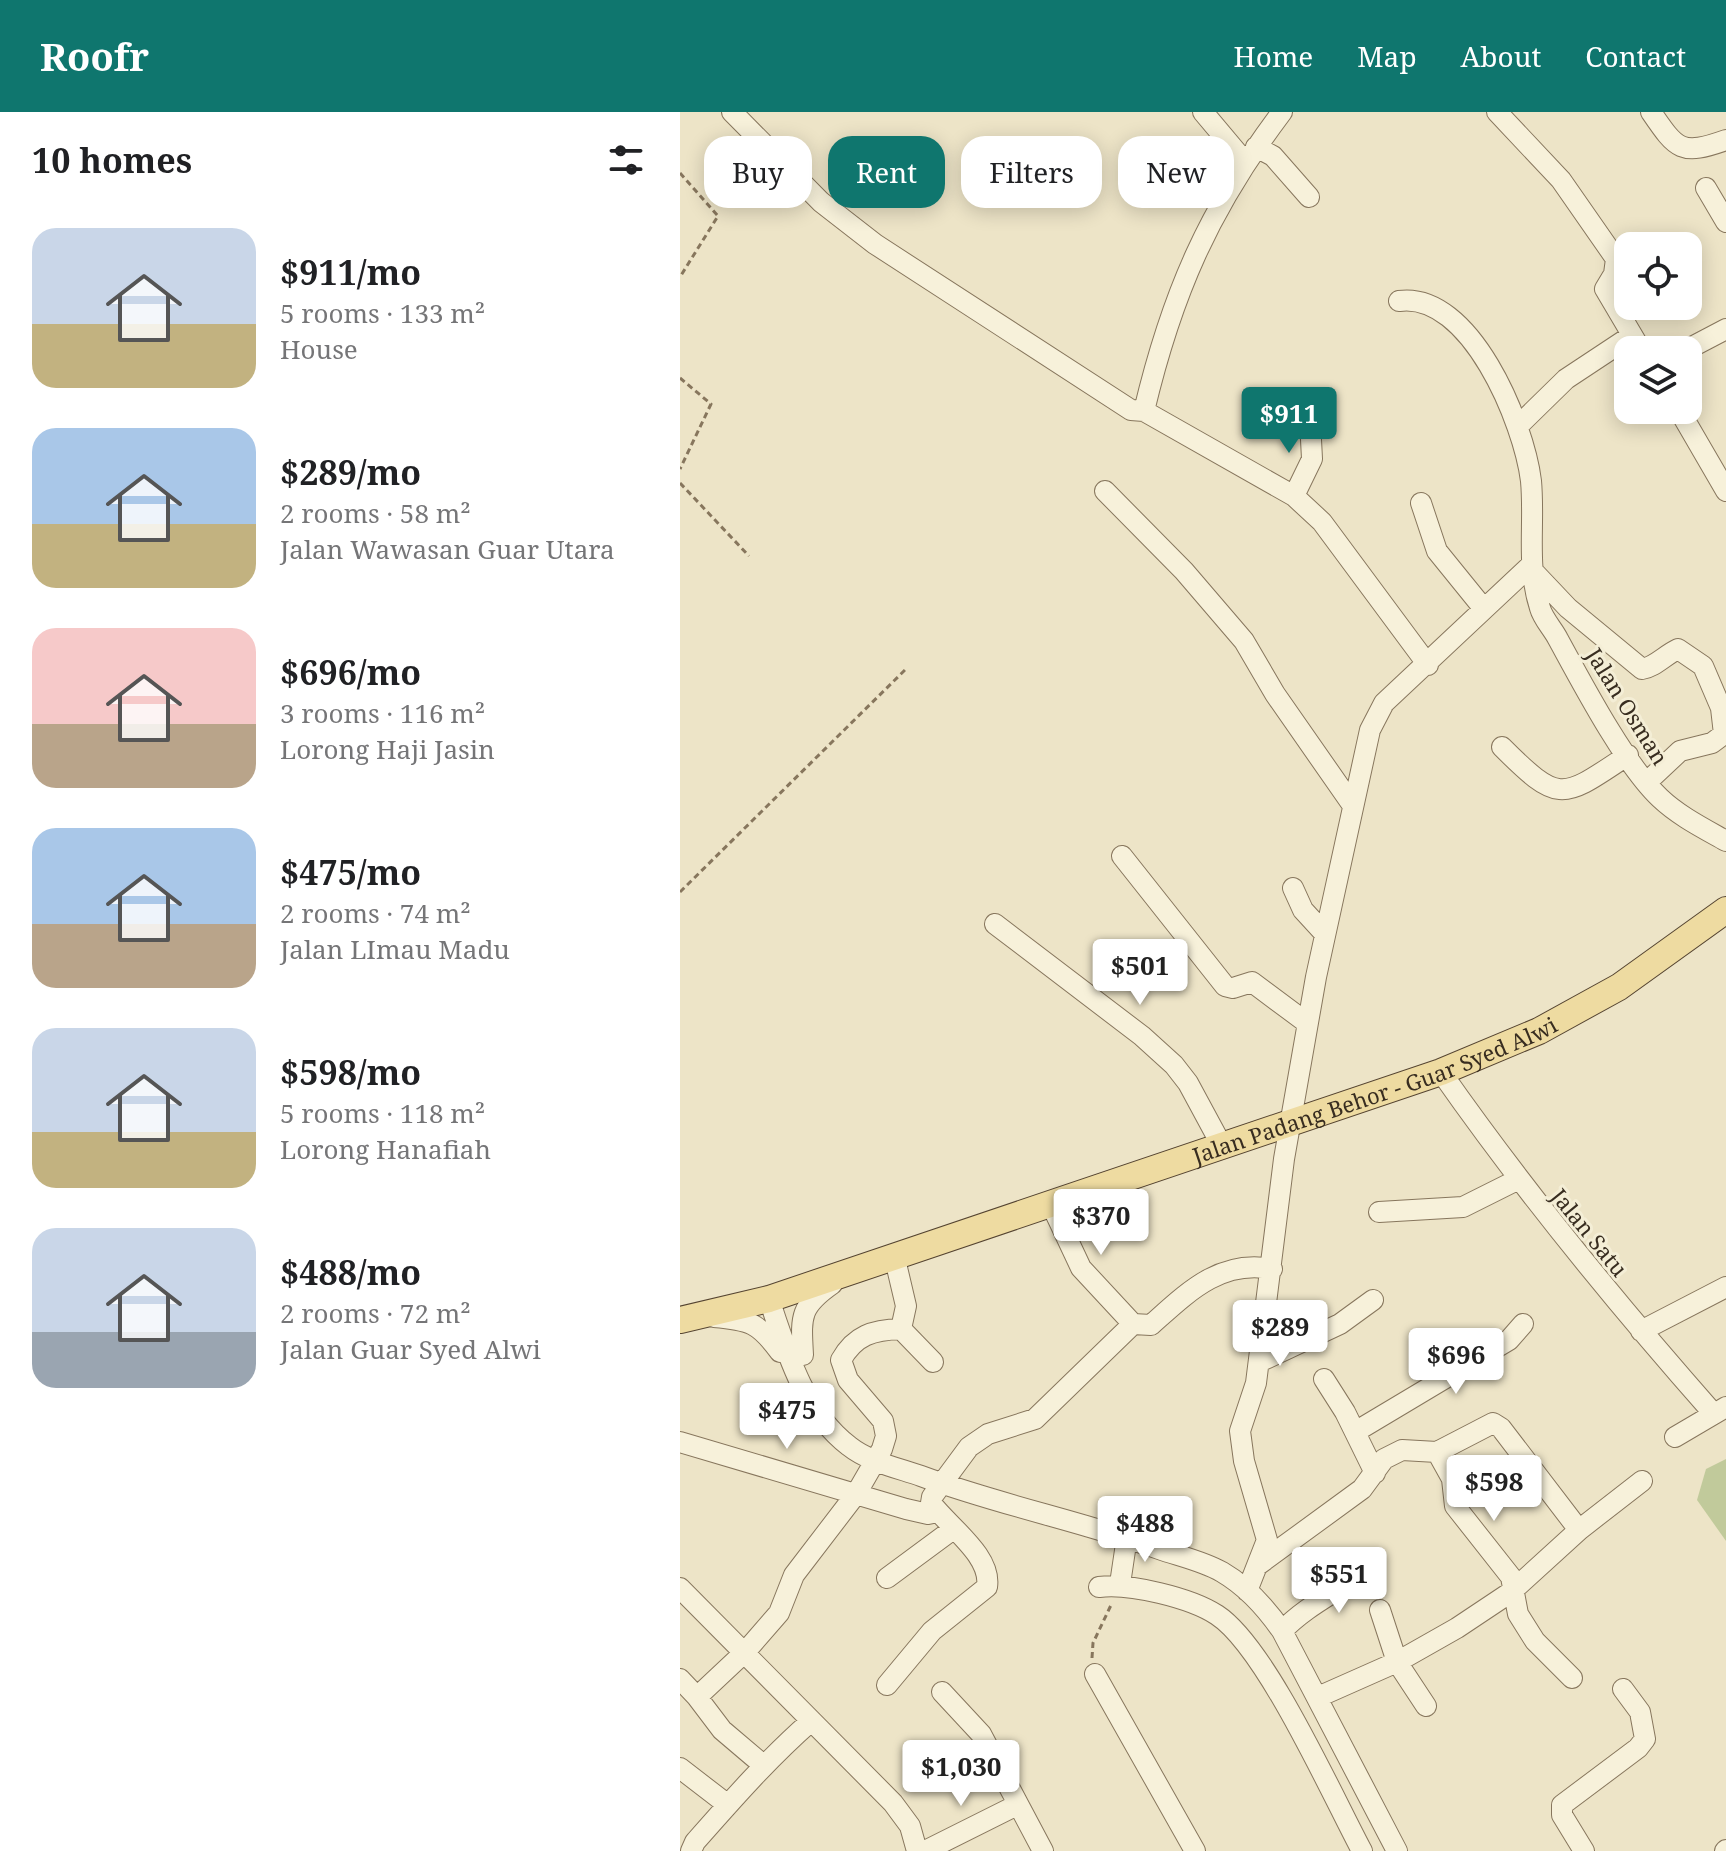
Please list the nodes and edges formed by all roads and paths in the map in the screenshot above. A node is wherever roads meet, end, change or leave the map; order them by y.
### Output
1 (732, 112) edge
2 (1203, 112) edge
3 (1282, 112) edge
4 (1497, 112) edge
5 (1651, 112) edge
6 (1726, 140) edge
7 (1250, 154) junction
8 (680, 173) edge
9 (1706, 188) dead end
10 (1309, 197) dead end
11 (1726, 222) edge
12 (680, 277) edge
13 (1399, 301) dead end
14 (1726, 329) edge
15 (1632, 336) edge
16 (1702, 342) edge
17 (1614, 354) edge
18 (680, 378) edge
19 (1144, 411) junction
20 (1310, 420) dead end
21 (1688, 424) edge
22 (1519, 425) junction
23 (680, 469) edge
24 (680, 483) edge
25 (1724, 483) edge
26 (1105, 491) dead end
27 (1294, 496) junction
28 (1421, 503) dead end
29 (749, 556) dead end
30 (1530, 566) junction
31 (1484, 609) junction
32 (1428, 665) junction
33 (907, 668) dead end
34 (1502, 747) dead end
35 (1628, 755) junction
36 (1647, 782) junction
37 (1351, 803) junction
38 (1726, 841) edge
39 (1122, 856) dead end
40 (1293, 888) dead end
41 (680, 892) edge
42 (1726, 910) edge
43 (995, 924) dead end
44 (1325, 934) junction
45 (1307, 1023) junction
46 (1441, 1072) junction
47 (1290, 1124) junction
48 (1222, 1146) junction
49 (1517, 1180) junction
50 (1050, 1202) junction
51 (1379, 1212) dead end
52 (894, 1255) junction
53 (1272, 1269) junction
54 (849, 1273) junction
55 (1726, 1287) edge
56 (775, 1296) junction
57 (1373, 1300) dead end
58 (692, 1318) edge
59 (1133, 1324) junction
60 (1523, 1324) dead end
61 (901, 1329) junction
62 (1641, 1331) junction
63 (798, 1362) junction
64 (933, 1362) dead end
65 (1259, 1362) junction
66 (1324, 1379) dead end
67 (1719, 1410) edge
68 (1355, 1432) junction
69 (1675, 1437) dead end
70 (680, 1442) edge
71 (1437, 1452) junction
72 (874, 1460) junction
73 (1375, 1473) junction
74 (1642, 1481) dead end
75 (940, 1483) junction
76 (856, 1494) junction
77 (938, 1512) junction
78 (952, 1530) junction
79 (1579, 1530) junction
80 (1127, 1537) junction
81 (1258, 1565) junction
82 (1369, 1568) dead end
83 (887, 1578) dead end
84 (1120, 1584) junction
85 (1099, 1587) dead end
86 (680, 1588) edge
87 (1247, 1591) junction
88 (1511, 1592) junction
89 (1380, 1610) dead end
90 (1282, 1631) junction
91 (746, 1651) junction
92 (1397, 1662) junction
93 (1095, 1674) joint
94 (1572, 1678) dead end
95 (680, 1679) edge
96 (887, 1685) dead end
97 (1623, 1689) dead end
98 (942, 1692) dead end
99 (697, 1697) junction
100 (1318, 1697) junction
101 (1426, 1706) dead end
102 (810, 1722) junction
103 (762, 1764) junction
104 (680, 1768) edge
105 (1361, 1782) junction
106 (1334, 1799) junction
107 (728, 1805) junction
108 (1017, 1805) junction
109 (691, 1851) edge
110 (917, 1851) edge
111 (925, 1851) edge
112 (1043, 1851) edge
113 (1195, 1851) edge
114 (1362, 1851) edge
115 (1397, 1851) edge
116 (1584, 1851) edge

1 - 19 street
2 - 7 street
3 - 7 street
4 - 15 street
5 - 6 street
7 - 10 street
7 - 19 street
8 - 12 path
9 - 11 street
13 - 22 street, Jalan Osman
14 - 16 street
17 - 22 street
18 - 23 path
19 - 27 street
20 - 27 street
21 - 25 street
22 - 30 street, Jalan Osman
24 - 29 path
26 - 37 street
27 - 32 street
28 - 31 street
30 - 31 street
30 - 35 street, Jalan Osman
30 - 36 street
31 - 32 street
32 - 37 street
33 - 41 path
34 - 35 street
35 - 36 street, Jalan Osman
36 - 38 street, Jalan Osman
37 - 44 street
39 - 45 street
40 - 44 street
42 - 46 main road, Jalan Padang Behor - Guar Syed Alwi
43 - 48 street
44 - 45 street
45 - 47 street
46 - 47 main road, Jalan Padang Behor - Guar Syed Alwi
46 - 49 street, Jalan Satu
47 - 48 main road, Jalan Padang Behor - Guar Syed Alwi
47 - 53 street
48 - 50 main road, Jalan Padang Behor - Guar Syed Alwi
49 - 51 street
49 - 62 street, Jalan Satu
50 - 52 main road, Jalan Padang Behor - Guar Syed Alwi
50 - 59 street
52 - 54 main road, Jalan Padang Behor - Guar Syed Alwi
52 - 61 street
53 - 59 street
53 - 65 street
54 - 56 main road, Jalan Padang Behor - Guar Syed Alwi
54 - 63 street
55 - 62 street
56 - 58 main road, Jalan Padang Behor - Guar Syed Alwi
56 - 63 street
57 - 65 street
58 - 63 street
59 - 75 street
60 - 68 street
61 - 64 street
61 - 72 street
62 - 67 street, Jalan Satu
63 - 72 street
65 - 81 street
66 - 68 street
67 - 69 street
68 - 73 street
70 - 76 street
71 - 73 street
71 - 79 street
71 - 88 street
72 - 75 street
72 - 76 street
73 - 81 street
74 - 79 street
75 - 77 street
75 - 80 street
76 - 77 street
76 - 91 street
77 - 78 street
78 - 83 street
78 - 96 street
79 - 88 street
80 - 84 street
80 - 87 street
81 - 87 street
82 - 90 street
84 - 85 street
84 - 93 path
84 - 106 street
86 - 91 street
87 - 90 street
88 - 92 street
88 - 94 street
89 - 92 street
90 - 100 street
91 - 99 street
91 - 102 street
92 - 100 street
92 - 101 street
93 - 113 street
95 - 99 street
97 - 116 street
98 - 108 street
99 - 103 street
100 - 105 street
102 - 103 street
102 - 110 street
103 - 107 street
104 - 107 street
105 - 106 street
105 - 115 street
106 - 114 street
107 - 109 street
108 - 111 street
108 - 112 street

